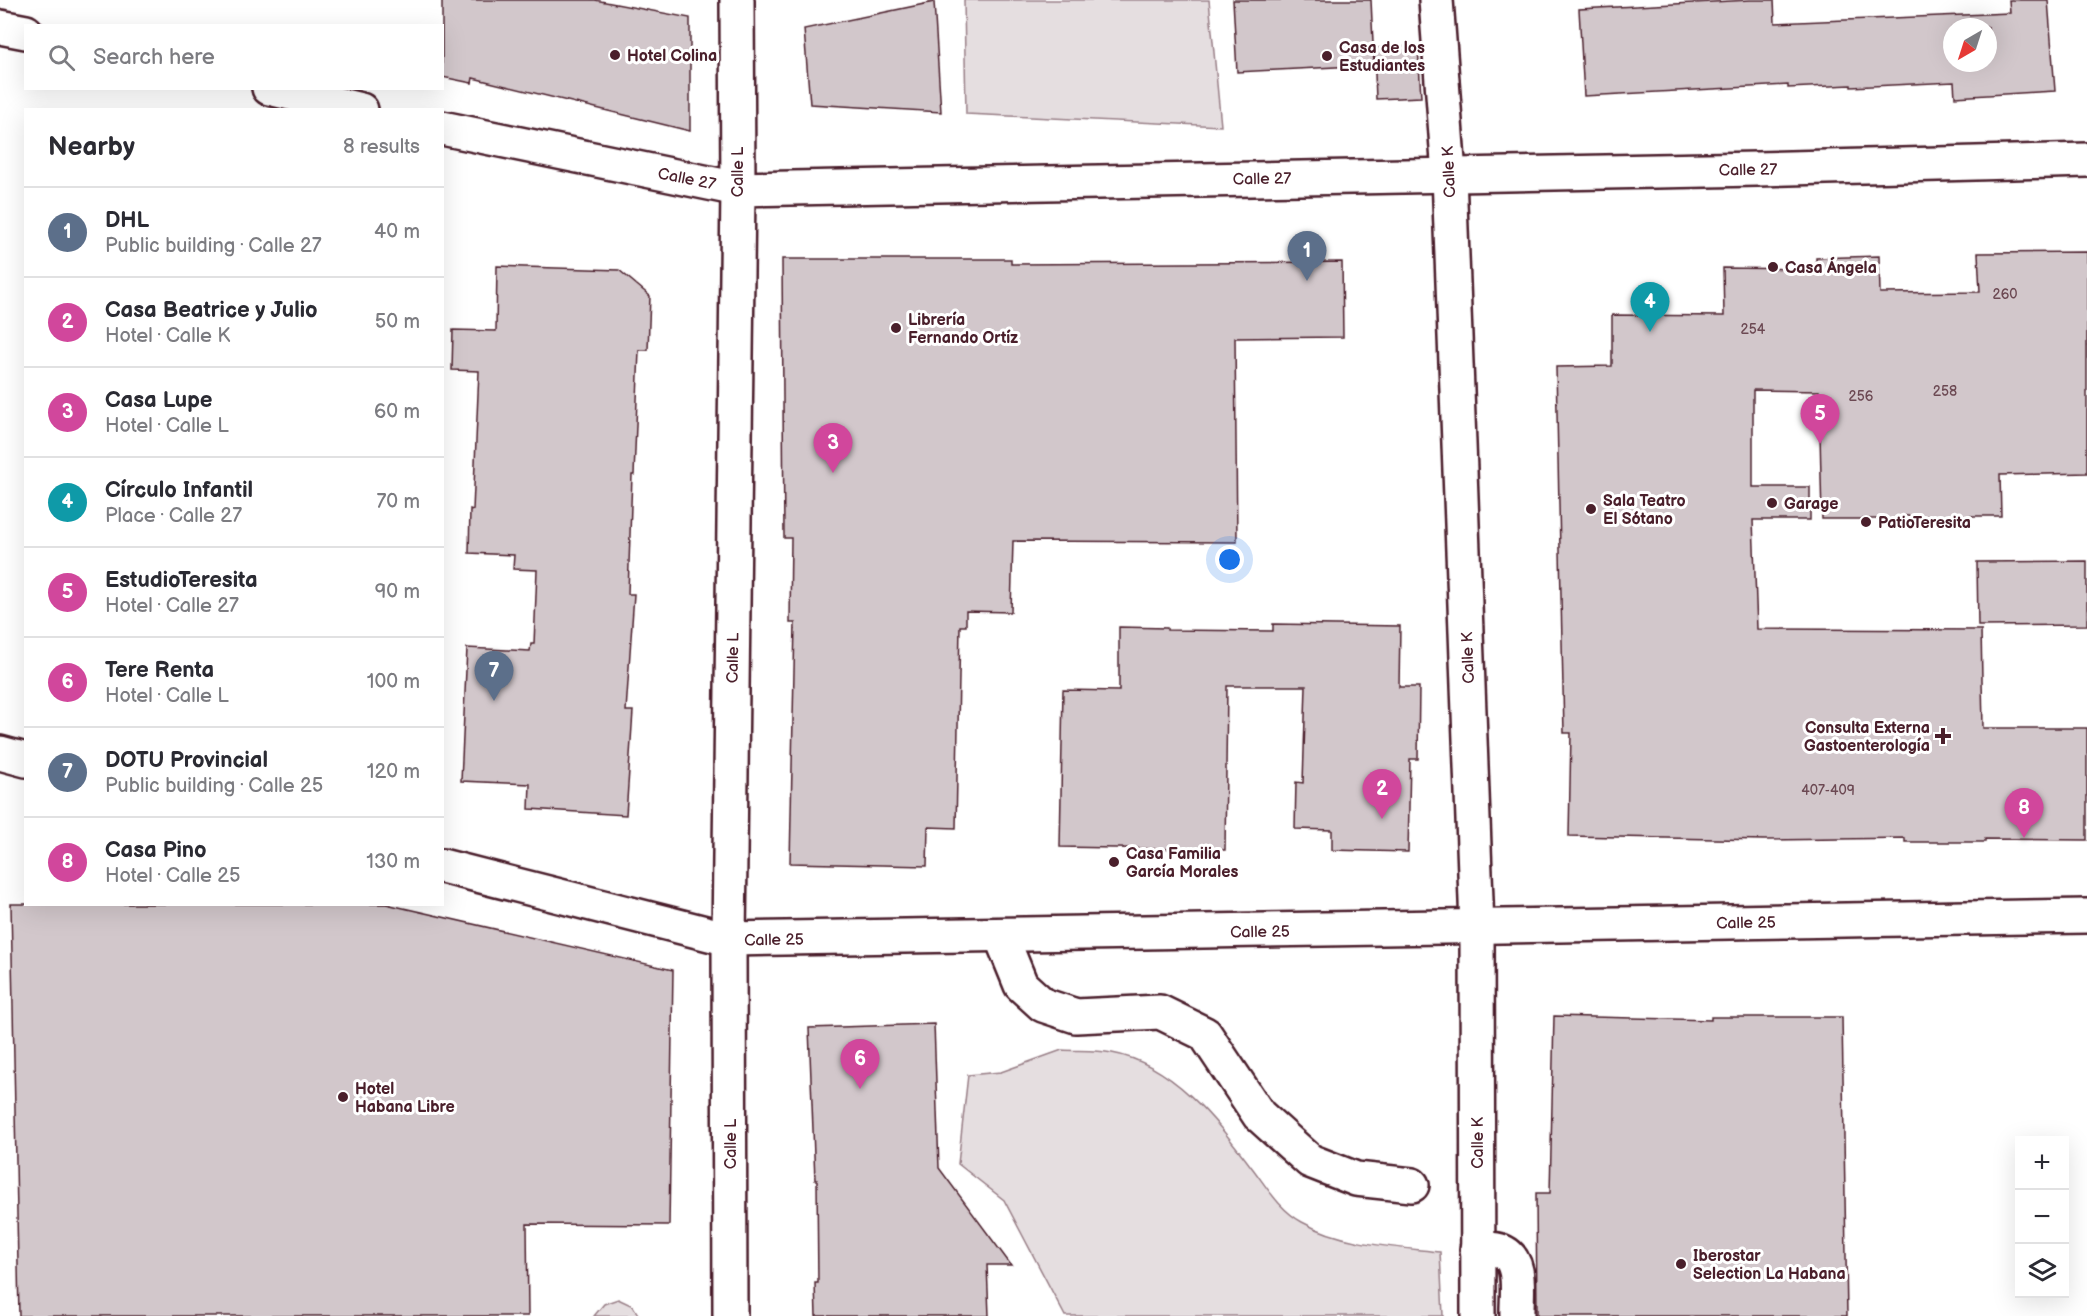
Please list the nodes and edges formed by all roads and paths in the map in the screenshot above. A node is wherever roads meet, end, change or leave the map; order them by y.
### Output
1 (737, 0) edge
2 (1436, 0) edge
3 (0, 27) edge
4 (24, 32) edge
5 (277, 90) edge
6 (353, 108) edge
7 (444, 128) edge
8 (2087, 160) edge
9 (1449, 175) junction
10 (738, 189) junction
11 (0, 753) edge
12 (24, 759) edge
13 (444, 867) edge
14 (2087, 916) edge
15 (1477, 927) junction
16 (1001, 936) junction
17 (729, 939) junction
18 (1412, 1185) dead end
19 (1477, 1249) junction
20 (730, 1316) edge
21 (1478, 1316) edge
22 (1516, 1316) edge

1 - 10 street, Calle L
2 - 9 street, Calle K
3 - 4 street
5 - 6 street
7 - 10 street, Calle 27
8 - 9 street, Calle 27
9 - 10 street, Calle 27
9 - 15 street, Calle K
10 - 17 street, Calle L
11 - 12 street
13 - 17 street, Calle 25
14 - 15 street, Calle 25
15 - 16 street, Calle 25
15 - 19 street, Calle K
16 - 17 street, Calle 25
16 - 18 street
17 - 20 street, Calle L
19 - 21 street, Calle K
19 - 22 street

